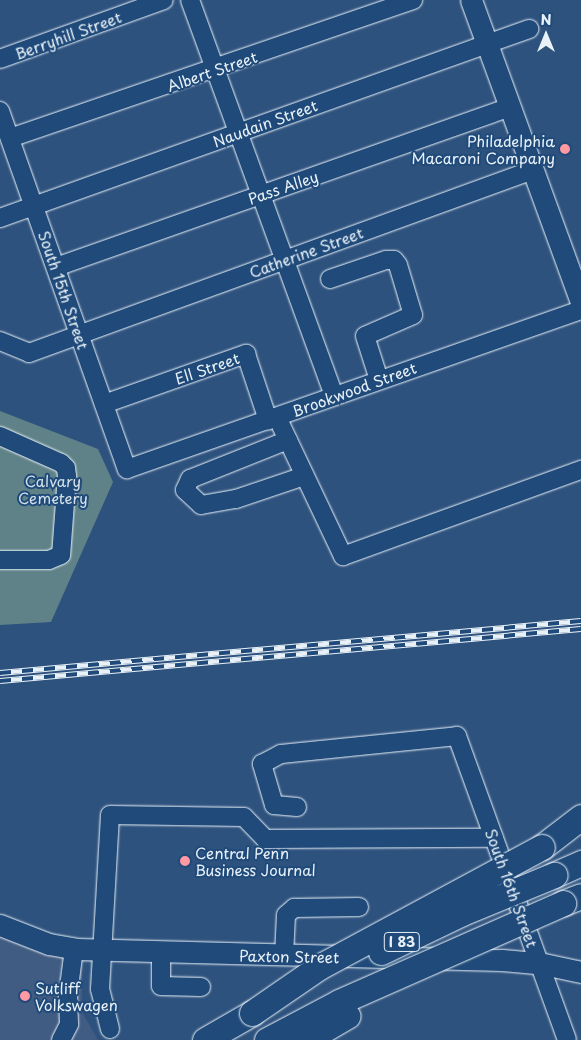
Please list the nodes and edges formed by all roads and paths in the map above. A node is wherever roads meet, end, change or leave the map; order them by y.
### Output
1 (164, 0) edge
2 (190, 0) edge
3 (413, 0) edge
4 (471, 0) edge
5 (529, 29) dead end
6 (488, 43) junction
7 (0, 59) edge
8 (216, 70) junction
9 (511, 107) junction
10 (0, 111) edge
11 (238, 133) junction
12 (10, 138) junction
13 (533, 170) junction
14 (260, 196) junction
15 (34, 206) junction
16 (0, 218) edge
17 (284, 259) junction
18 (56, 268) junction
19 (330, 279) dead end
20 (581, 302) edge
21 (581, 310) edge
22 (79, 333) junction
23 (0, 341) edge
24 (379, 380) junction
25 (334, 396) junction
26 (104, 404) junction
27 (273, 418) junction
28 (0, 436) edge
29 (288, 440) junction
30 (127, 469) joint
31 (581, 470) edge
32 (304, 476) junction
33 (0, 560) edge
34 (297, 807) dead end
35 (581, 817) edge
36 (494, 838) junction
37 (581, 863) edge
38 (572, 900) edge
39 (359, 907) dead end
40 (520, 920) junction
41 (0, 925) edge
42 (74, 949) junction
43 (104, 950) junction
44 (161, 952) junction
45 (284, 956) junction
46 (539, 963) junction
47 (581, 972) edge
48 (201, 987) dead end
49 (252, 1013) junction
50 (110, 1029) dead end
51 (61, 1040) edge
52 (206, 1040) edge
53 (267, 1040) edge
54 (306, 1040) edge
55 (567, 1040) edge

1 - 7 street, Berryhill Street
2 - 8 street
3 - 8 street, Albert Street
4 - 6 main road
5 - 6 street, Naudain Street
6 - 9 main road
6 - 11 street, Naudain Street
8 - 11 street
8 - 12 street, Albert Street
9 - 13 main road
9 - 14 street, Pass Alley
10 - 12 street, South 15th Street
11 - 14 street
11 - 15 street, Naudain Street
12 - 15 street, South 15th Street
13 - 17 street, Catherine Street
13 - 20 main road
14 - 17 street
14 - 18 street, Pass Alley
15 - 16 street, Naudain Street
15 - 18 street, South 15th Street
17 - 22 street, Catherine Street
17 - 25 street
18 - 22 street, South 15th Street
19 - 24 street
21 - 24 street, Brookwood Street
22 - 23 street, Catherine Street
22 - 26 street, South 15th Street
24 - 25 street, Brookwood Street
25 - 27 street, Brookwood Street
26 - 27 street, Ell Street
26 - 30 street, South 15th Street
27 - 29 street
27 - 30 street, Brookwood Street
28 - 33 street
29 - 32 street
29 - 32 street
31 - 32 street
34 - 36 street, South 16th Street
35 - 49 highway, bridge
36 - 43 street
36 - 46 street, South 16th Street
37 - 49 highway, I 83, bridge
38 - 40 highway, I 83, bridge
39 - 45 street
40 - 53 highway, I 83, bridge
40 - 54 highway, bridge
41 - 42 main road, Paxton Street
42 - 43 main road, Paxton Street
42 - 51 street
43 - 44 main road, Paxton Street
43 - 50 street
44 - 45 main road, Paxton Street
44 - 48 street
45 - 46 main road, Paxton Street
46 - 47 main road, Paxton Street
46 - 55 street, South 16th Street
49 - 52 highway, I 83

